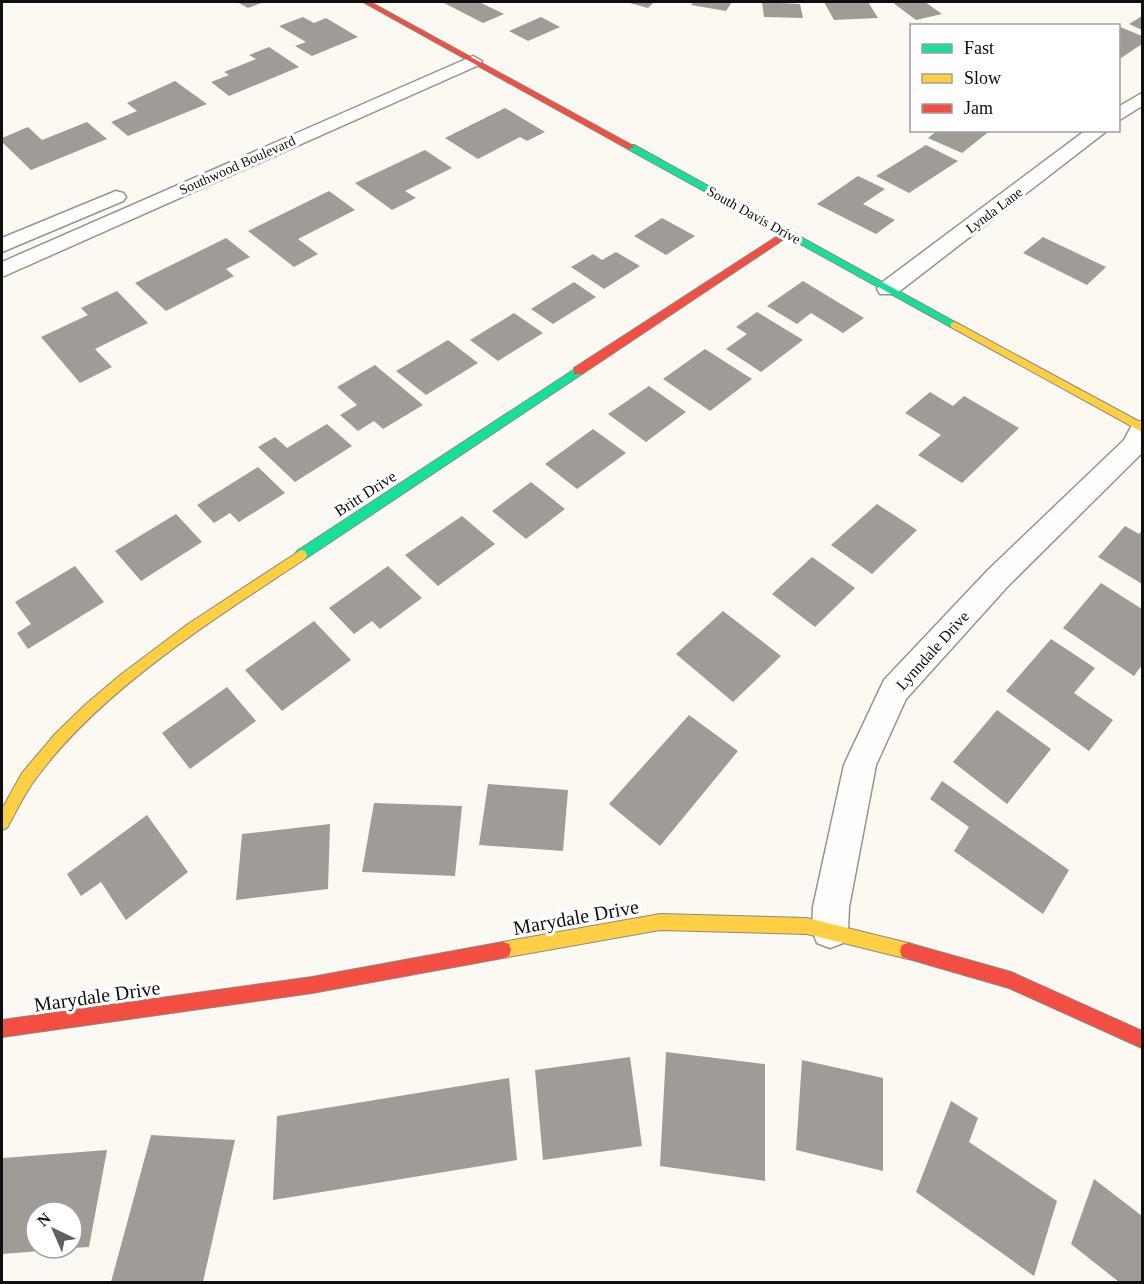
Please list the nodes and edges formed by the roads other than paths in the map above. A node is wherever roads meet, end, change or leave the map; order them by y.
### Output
1 (366, 2) edge
2 (454, 50) junction
3 (474, 61) junction
4 (1143, 98) edge
5 (1120, 115) edge
6 (276, 128) dead end
7 (1096, 132) edge
8 (133, 189) dead end
9 (787, 233) junction
10 (2, 246) edge
11 (2, 270) edge
12 (888, 289) junction
13 (1143, 429) edge
14 (2, 823) edge
15 (830, 930) junction
16 (2, 1029) edge
17 (1143, 1041) edge

1 - 2 street, South Davis Drive
2 - 3 street, South Davis Drive
2 - 6 street, Southwood Boulevard
3 - 9 street, South Davis Drive
3 - 11 street, Southwood Boulevard
4 - 5 street
7 - 12 street, Lynda Lane
8 - 10 street
9 - 12 street, South Davis Drive
9 - 14 street, Britt Drive
12 - 13 street, South Davis Drive
13 - 15 street, Lynndale Drive
15 - 16 street, Marydale Drive
15 - 17 street, Marydale Drive

